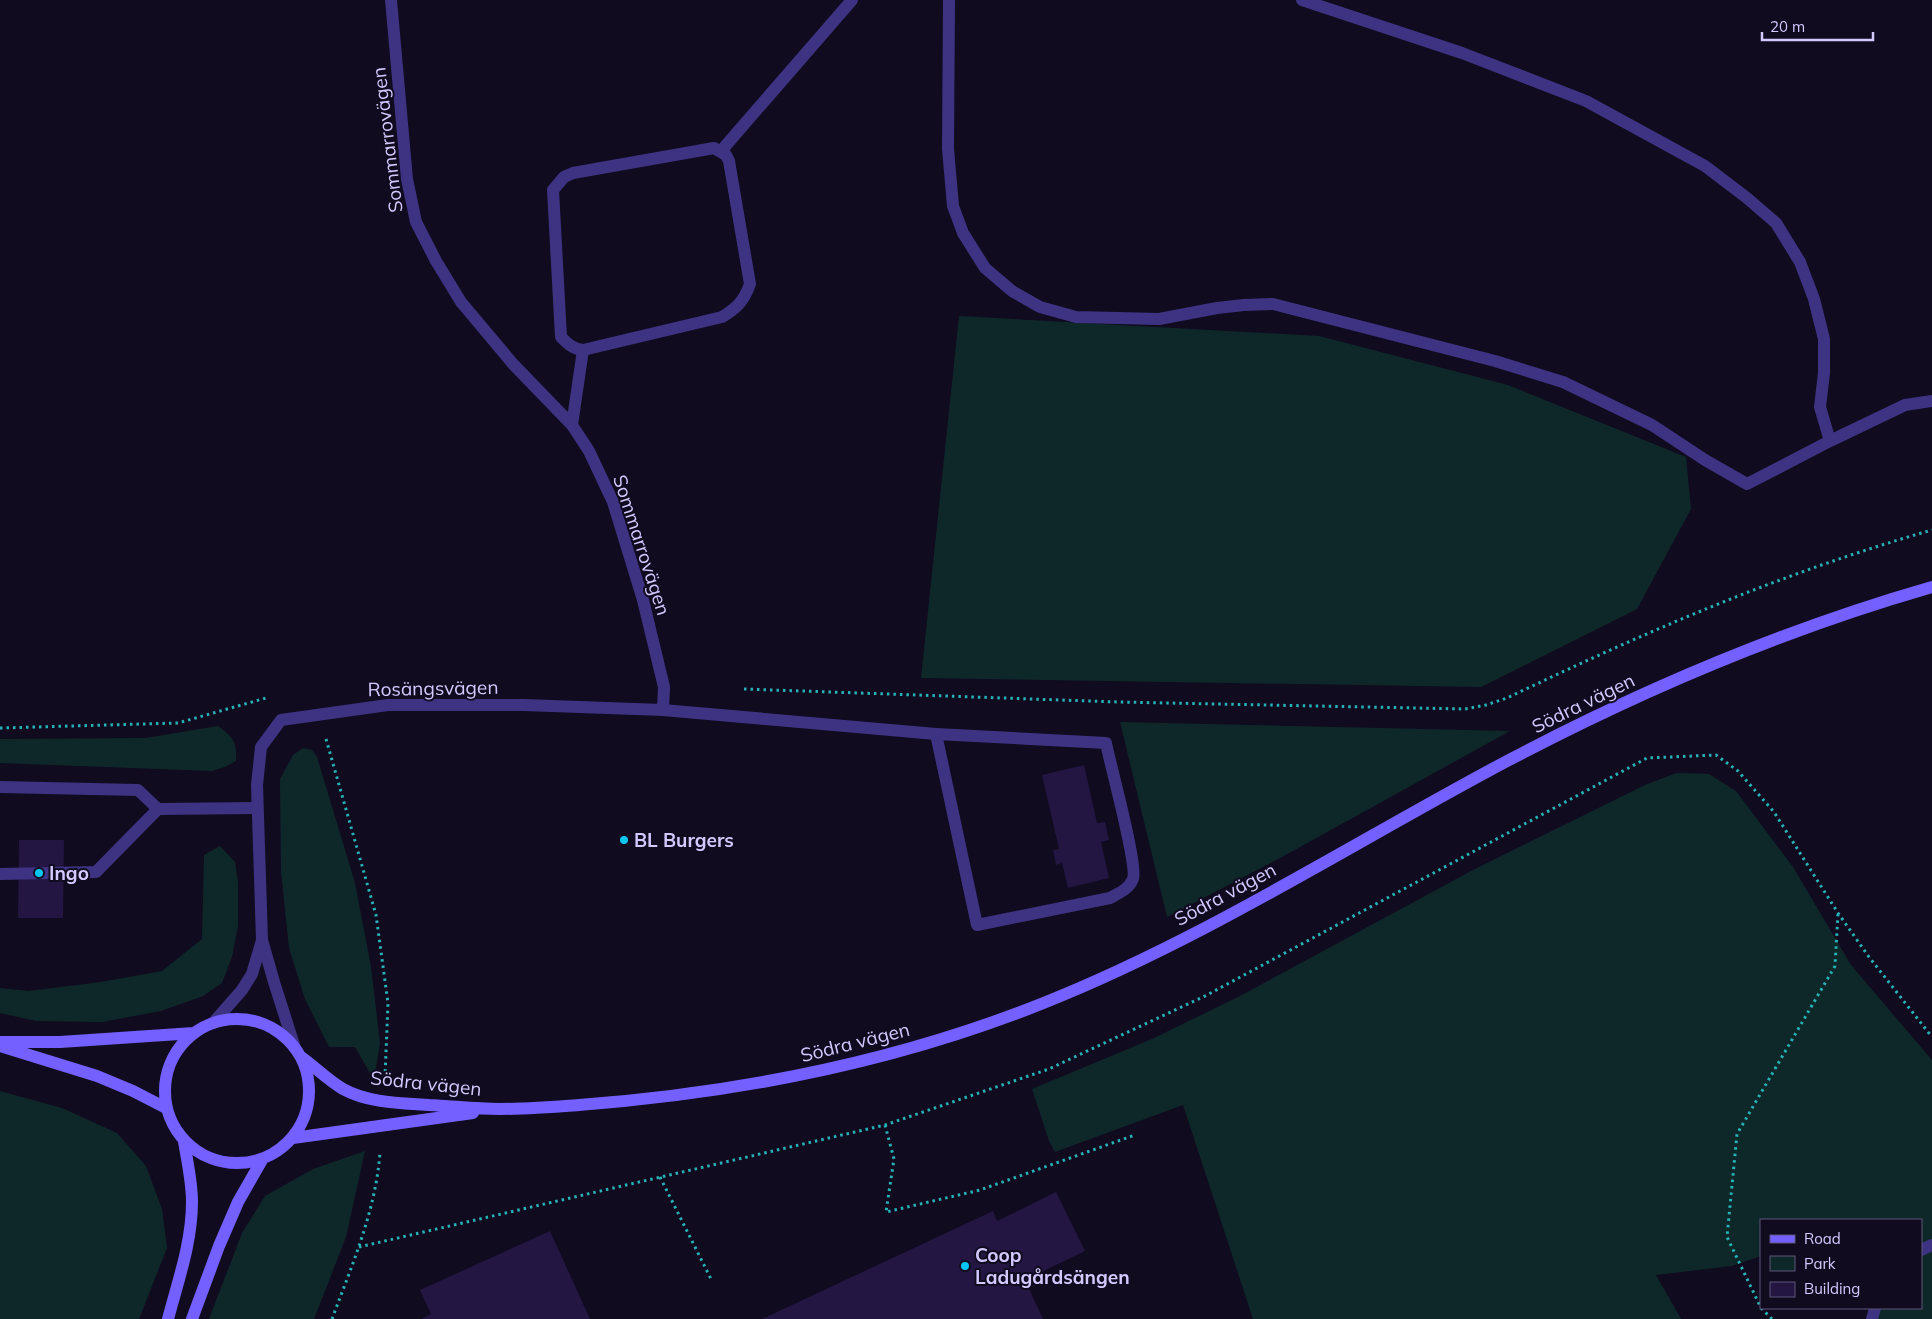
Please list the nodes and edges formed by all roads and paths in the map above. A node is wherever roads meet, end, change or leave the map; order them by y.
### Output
1 (391, 0) edge
2 (852, 0) edge
3 (949, 0) edge
4 (1302, 0) edge
5 (721, 151) junction
6 (583, 350) junction
7 (1932, 400) edge
8 (572, 425) junction
9 (1830, 441) junction
10 (1932, 530) edge
11 (1932, 587) edge
12 (741, 689) dead end
13 (663, 710) junction
14 (936, 734) junction
15 (326, 738) dead end
16 (0, 787) edge
17 (258, 808) junction
18 (158, 809) junction
19 (0, 874) edge
20 (1838, 913) junction
21 (262, 940) junction
22 (212, 1023) junction
23 (194, 1033) junction
24 (1932, 1037) edge
25 (0, 1042) edge
26 (0, 1046) edge
27 (298, 1052) junction
28 (385, 1083) dead end
29 (166, 1108) junction
30 (498, 1109) junction
31 (885, 1124) junction
32 (1134, 1134) dead end
33 (293, 1138) junction
34 (184, 1141) junction
35 (380, 1146) dead end
36 (262, 1160) junction
37 (660, 1177) junction
38 (359, 1247) junction
39 (711, 1279) dead end
40 (1760, 1306) edge
41 (1762, 1309) edge
42 (168, 1319) edge
43 (192, 1319) edge
44 (332, 1319) edge
45 (1772, 1319) edge

1 - 8 street, Sommarrovägen
2 - 5 street
3 - 9 street
4 - 9 street
5 - 6 street
5 - 6 street
6 - 8 street
7 - 9 street
8 - 13 street, Sommarrovägen
10 - 12 path
11 - 30 main road, Södra vägen
13 - 14 street
13 - 17 street, Rosängsvägen
14 - 14 street
15 - 28 path
16 - 18 street
17 - 18 street
17 - 21 street, Rosängsvägen
18 - 19 street
20 - 24 path
20 - 31 path
20 - 40 path
21 - 22 street, Rosängsvägen
21 - 27 street, Rosängsvägen
22 - 23 main road
22 - 27 main road
23 - 25 main road
23 - 29 main road
26 - 29 main road
27 - 30 main road, Södra vägen
27 - 33 main road
29 - 34 main road
30 - 33 main road, Södra vägen
31 - 32 path
31 - 37 path
33 - 36 main road
34 - 36 main road
34 - 42 main road
35 - 38 path
36 - 43 main road
37 - 38 path
37 - 39 path
38 - 44 path
41 - 45 path

